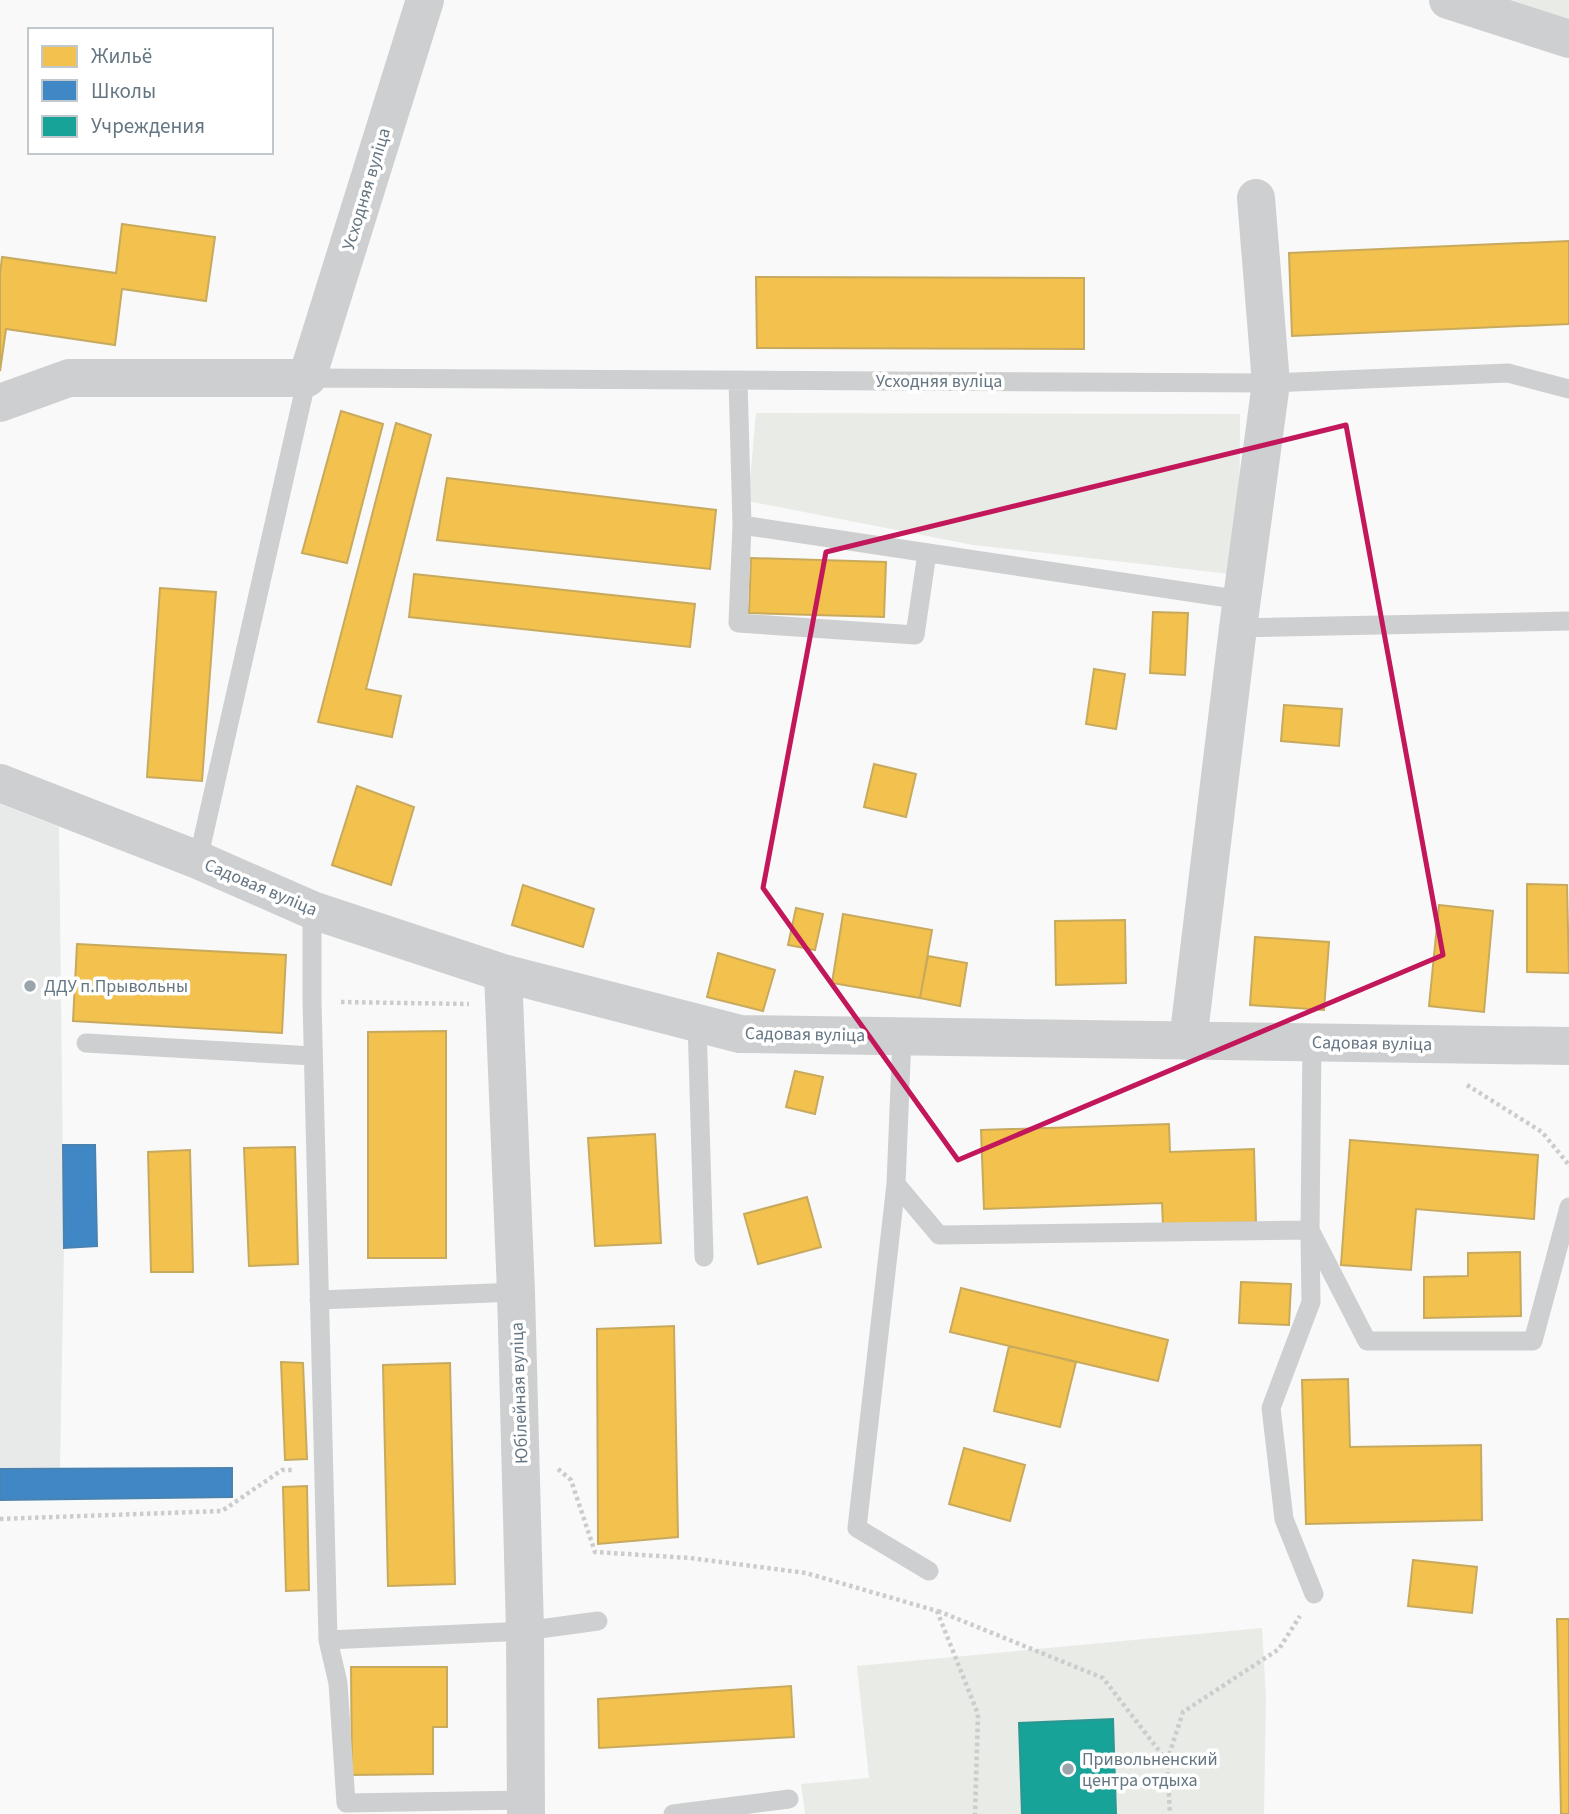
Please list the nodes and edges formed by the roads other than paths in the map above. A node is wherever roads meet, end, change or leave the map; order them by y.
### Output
1 (425, 0) edge
2 (1448, 0) edge
3 (1569, 38) edge
4 (1256, 198) dead end
5 (307, 378) junction
6 (738, 380) junction
7 (1271, 383) junction
8 (1569, 389) edge
9 (0, 403) edge
10 (742, 526) junction
11 (927, 553) junction
12 (1240, 614) junction
13 (1569, 621) edge
14 (0, 783) edge
15 (198, 860) junction
16 (312, 910) junction
17 (504, 989) junction
18 (697, 1022) junction
19 (902, 1036) junction
20 (1188, 1041) junction
21 (1312, 1042) junction
22 (86, 1043) dead end
23 (1569, 1046) edge
24 (313, 1056) junction
25 (896, 1184) junction
26 (1569, 1207) edge
27 (1310, 1230) junction
28 (704, 1257) dead end
29 (516, 1292) junction
30 (319, 1300) junction
31 (929, 1571) dead end
32 (1314, 1594) road end
33 (598, 1621) dead end
34 (525, 1631) junction
35 (328, 1640) junction
36 (789, 1799) dead end
37 (526, 1807) edge
38 (673, 1814) edge

1 - 5 street, Усходняя вуліца
2 - 3 street
4 - 7 street
5 - 6 lane, Усходняя вуліца
5 - 9 street, Усходняя вуліца
5 - 15 lane
6 - 7 lane, Усходняя вуліца
6 - 10 lane
7 - 8 lane, Усходняя вуліца
7 - 12 street
10 - 11 lane
10 - 11 lane
11 - 12 lane
12 - 13 lane
12 - 20 street
14 - 15 street, Садовая вуліца
15 - 16 street, Садовая вуліца
16 - 17 street, Садовая вуліца
16 - 24 lane
17 - 18 street, Садовая вуліца
17 - 29 street, Юбілейная вуліца
18 - 19 street, Садовая вуліца
18 - 28 lane
19 - 20 street, Садовая вуліца
19 - 25 lane
20 - 21 street, Садовая вуліца
21 - 23 street, Садовая вуліца
21 - 27 lane
22 - 24 lane
24 - 30 lane
25 - 27 lane
25 - 31 lane
26 - 27 lane
27 - 32 lane
29 - 30 lane
29 - 34 street, Юбілейная вуліца
30 - 35 lane
33 - 34 lane
34 - 35 lane
34 - 37 street, Юбілейная вуліца
35 - 37 lane
36 - 38 lane

